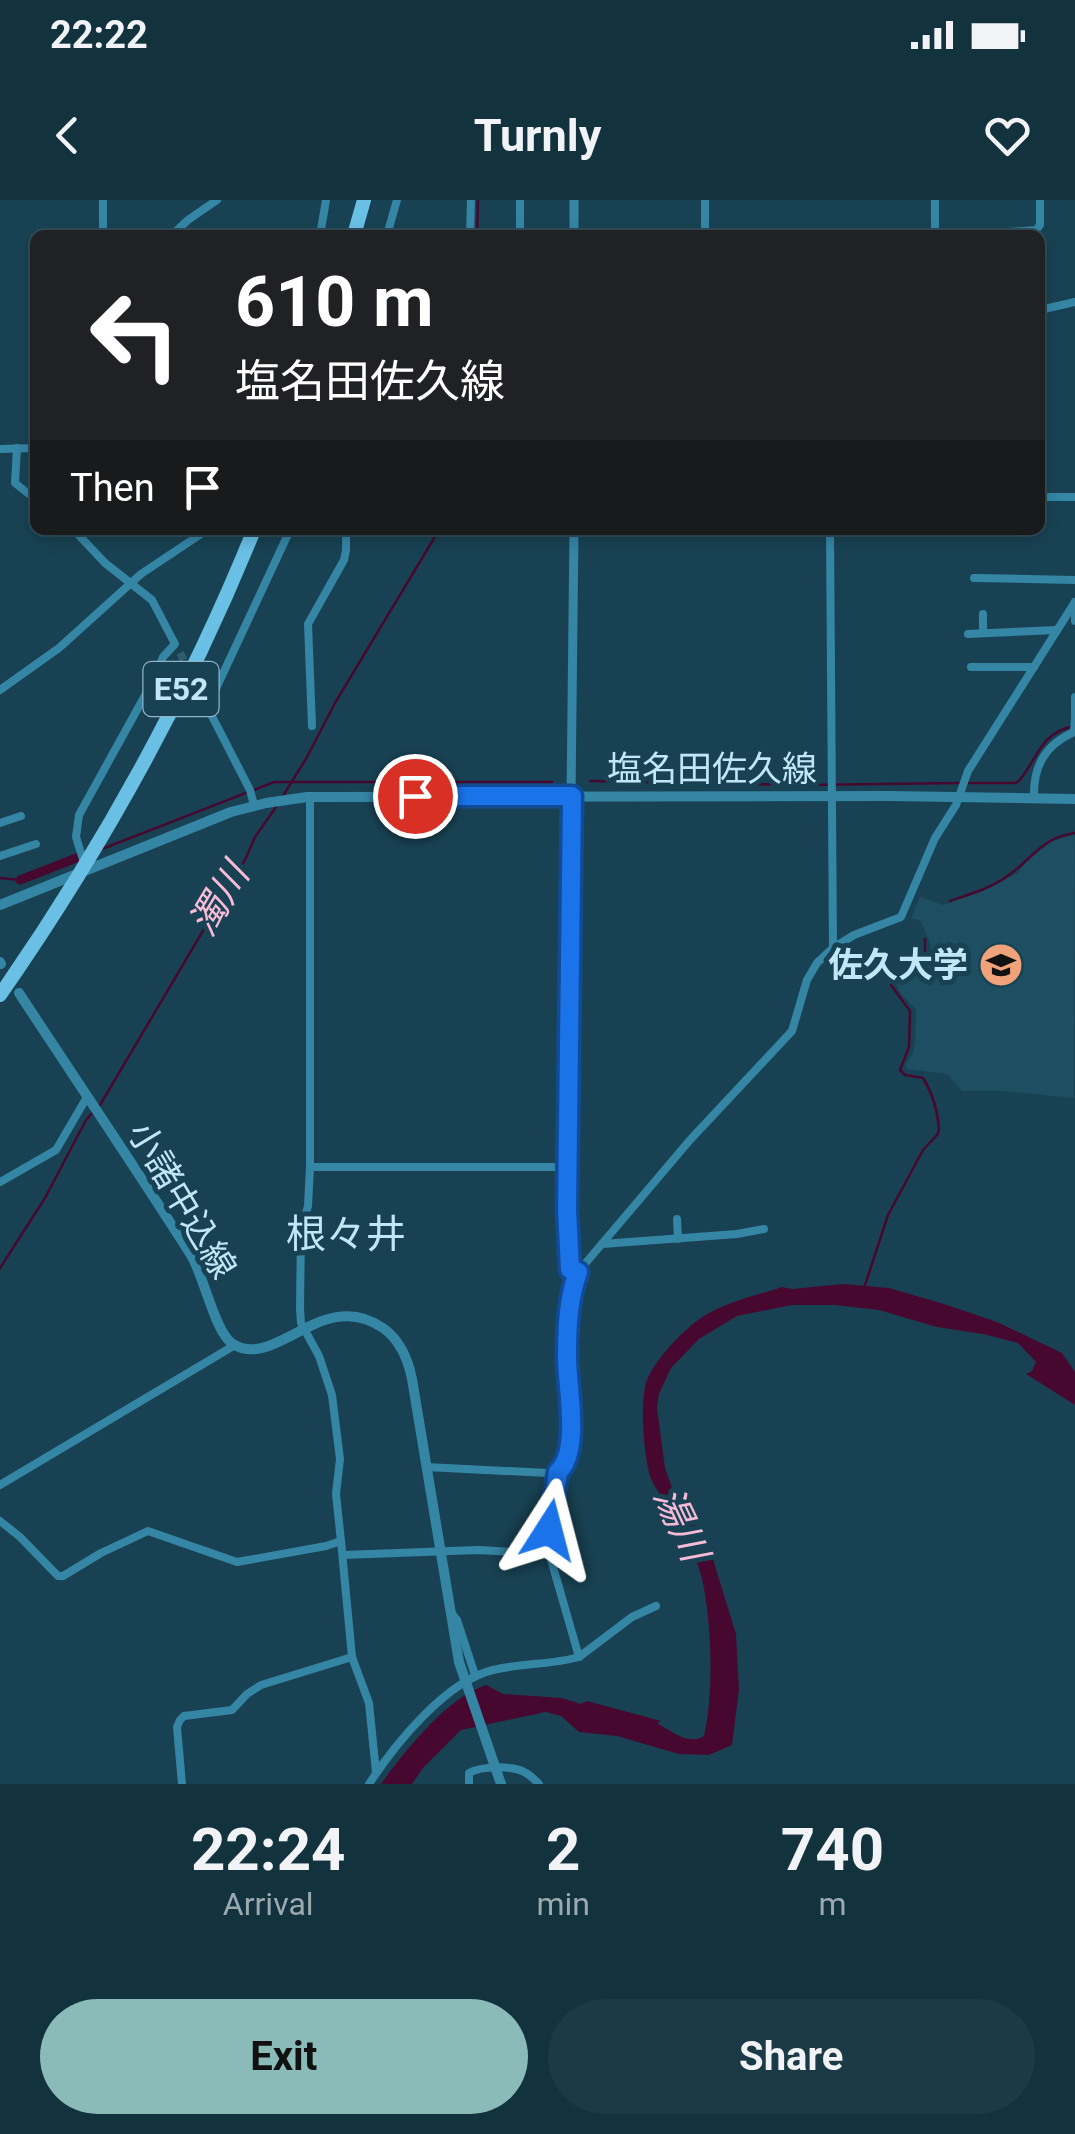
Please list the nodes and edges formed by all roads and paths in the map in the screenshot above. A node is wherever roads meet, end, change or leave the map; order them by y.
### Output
1 (103, 200) edge
2 (218, 200) edge
3 (326, 200) edge
4 (363, 200) edge
5 (397, 200) edge
6 (471, 200) edge
7 (520, 200) edge
8 (574, 200) edge
9 (705, 200) edge
10 (935, 200) edge
11 (1040, 200) edge
12 (103, 230) edge
13 (177, 230) edge
14 (321, 230) edge
15 (355, 230) edge
16 (388, 230) edge
17 (470, 230) edge
18 (520, 230) edge
19 (574, 230) edge
20 (705, 230) edge
21 (935, 230) edge
22 (1036, 230) edge
23 (1075, 302) edge
24 (1045, 309) edge
25 (17, 448) junction
26 (30, 448) edge
27 (0, 449) edge
28 (30, 495) edge
29 (1045, 497) edge
30 (1075, 497) edge
31 (79, 535) edge
32 (200, 535) edge
33 (252, 535) edge
34 (288, 535) edge
35 (346, 535) edge
36 (574, 535) edge
37 (830, 535) edge
38 (974, 578) dead end
39 (1075, 580) edge
40 (132, 582) junction
41 (983, 614) dead end
42 (1075, 621) edge
43 (1057, 630) junction
44 (983, 633) junction
45 (968, 634) dead end
46 (175, 644) junction
47 (180, 653) tunnel mouth
48 (977, 664) dead end
49 (1034, 667) junction
50 (0, 690) edge
51 (199, 691) tunnel mouth
52 (1075, 696) edge
53 (205, 702) junction
54 (1075, 718) edge
55 (312, 726) dead end
56 (1075, 730) edge
57 (830, 788) junction
58 (962, 789) junction
59 (572, 796) junction
60 (252, 797) junction
61 (310, 797) junction
62 (1034, 798) junction
63 (1075, 799) edge
64 (21, 816) dead end
65 (0, 824) edge
66 (36, 844) dead end
67 (0, 856) edge
68 (86, 869) junction
69 (0, 905) edge
70 (833, 948) junction
71 (20, 993) dead end
72 (0, 995) edge
73 (89, 1100) junction
74 (310, 1167) junction
75 (567, 1168) junction
76 (0, 1182) edge
77 (677, 1219) dead end
78 (764, 1229) dead end
79 (678, 1239) junction
80 (602, 1244) junction
81 (578, 1272) junction
82 (304, 1328) junction
83 (235, 1345) junction
84 (426, 1467) junction
85 (558, 1472) junction
86 (0, 1484) edge
87 (0, 1522) edge
88 (341, 1541) junction
89 (548, 1548) junction
90 (440, 1552) junction
91 (343, 1555) junction
92 (656, 1606) dead end
93 (352, 1656) junction
94 (579, 1657) junction
95 (469, 1680) junction
96 (494, 1765) junction
97 (376, 1772) junction
98 (182, 1784) edge
99 (368, 1784) edge
100 (469, 1784) edge
101 (500, 1784) edge
102 (539, 1784) edge

1 - 12 street
2 - 13 street
3 - 14 street
4 - 15 highway
5 - 16 street
6 - 17 street
7 - 18 street
8 - 19 street
9 - 20 street
10 - 21 street
11 - 22 street
23 - 24 street
25 - 26 street
25 - 27 street
25 - 28 street
29 - 30 street
31 - 40 street
32 - 40 street
33 - 72 highway, E52
34 - 53 street
35 - 55 street
36 - 59 street
37 - 57 street
38 - 39 street
40 - 46 street
40 - 50 street
41 - 44 street
42 - 43 street
43 - 44 street
43 - 49 street
44 - 45 street
46 - 47 street
46 - 68 street
48 - 49 street
49 - 58 street
51 - 53 street
52 - 54 street
53 - 60 street
54 - 56 street
56 - 62 street
57 - 58 main road, 塩名田佐久線
57 - 59 main road, 塩名田佐久線
57 - 70 street
58 - 62 main road, 塩名田佐久線
58 - 70 street
59 - 61 main road, 塩名田佐久線
59 - 75 street
60 - 61 main road, 塩名田佐久線
60 - 68 main road
61 - 74 street
62 - 63 main road, 塩名田佐久線
64 - 65 street
66 - 67 street
68 - 69 main road
70 - 80 street
71 - 73 main road, 小諸中込線
73 - 76 street
73 - 83 main road, 小諸中込線
74 - 75 street
74 - 82 street
75 - 81 street
77 - 79 street
78 - 79 street
79 - 80 street
80 - 81 street
81 - 85 street
82 - 83 main road
82 - 84 main road
82 - 88 street
83 - 86 street
84 - 85 street
84 - 90 main road
85 - 89 street
87 - 88 street
88 - 91 street
89 - 90 street
89 - 94 street
90 - 91 street
90 - 95 main road
91 - 93 street
92 - 94 street
93 - 97 street
93 - 98 street
94 - 95 street
95 - 96 main road
95 - 97 street
96 - 100 street
96 - 101 main road
96 - 102 street
97 - 99 street

